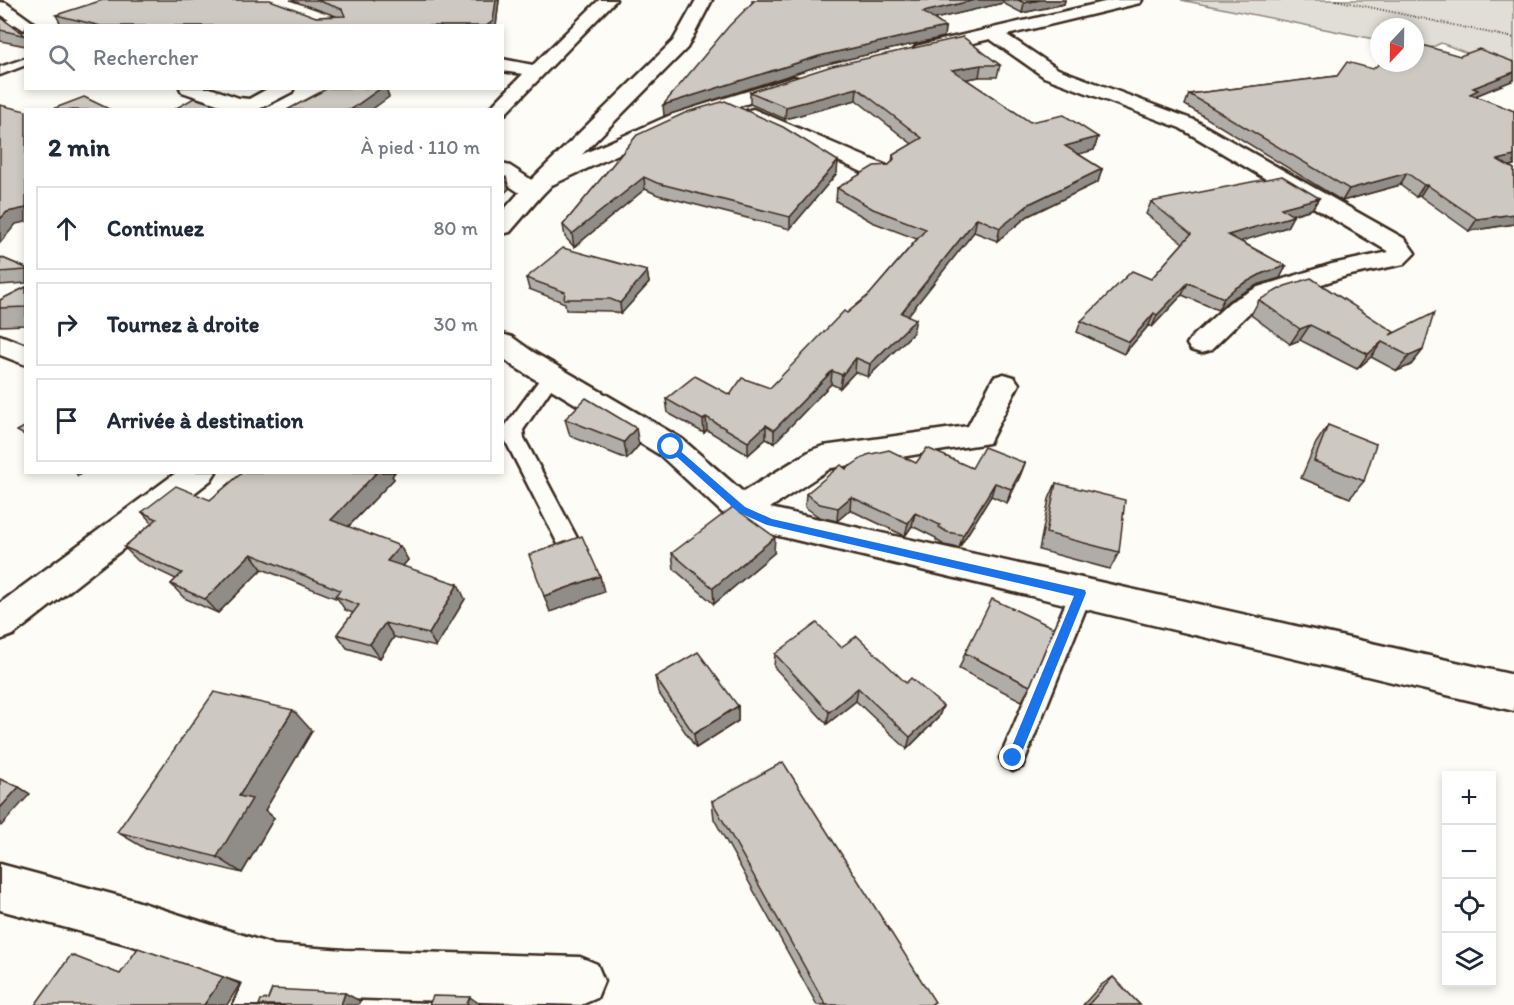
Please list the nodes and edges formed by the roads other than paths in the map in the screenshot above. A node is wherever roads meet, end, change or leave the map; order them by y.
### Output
1 (608, 0) edge
2 (704, 0) edge
3 (1134, 0) edge
4 (0, 7) edge
5 (25, 23) edge
6 (0, 25) edge
7 (994, 34) junction
8 (904, 54) edge
9 (24, 63) edge
10 (504, 65) edge
11 (0, 71) edge
12 (538, 71) junction
13 (815, 76) edge
14 (195, 90) edge
15 (281, 90) edge
16 (727, 104) junction
17 (500, 108) edge
18 (879, 171) edge
19 (504, 172) edge
20 (539, 185) junction
21 (504, 225) edge
22 (0, 344) edge
23 (1201, 344) dead end
24 (504, 345) edge
25 (24, 356) edge
26 (551, 376) junction
27 (1004, 384) dead end
28 (198, 474) edge
29 (741, 510) junction
30 (567, 540) edge
31 (1081, 593) junction
32 (0, 624) edge
33 (1514, 693) edge
34 (1013, 758) dead end
35 (0, 887) edge
36 (580, 981) dead end
37 (266, 987) edge

1 - 12 street
2 - 20 street
3 - 7 street
4 - 5 street
5 - 6 lane
7 - 8 street
7 - 23 street
9 - 11 lane
10 - 12 street
12 - 17 street
13 - 16 street
14 - 15 street
16 - 18 street
16 - 20 street
19 - 20 street
20 - 21 street
22 - 25 street
24 - 26 street
26 - 29 street
26 - 30 lane
27 - 29 street
28 - 32 street
29 - 31 street
31 - 33 street
31 - 34 lane
35 - 37 street
36 - 37 street

